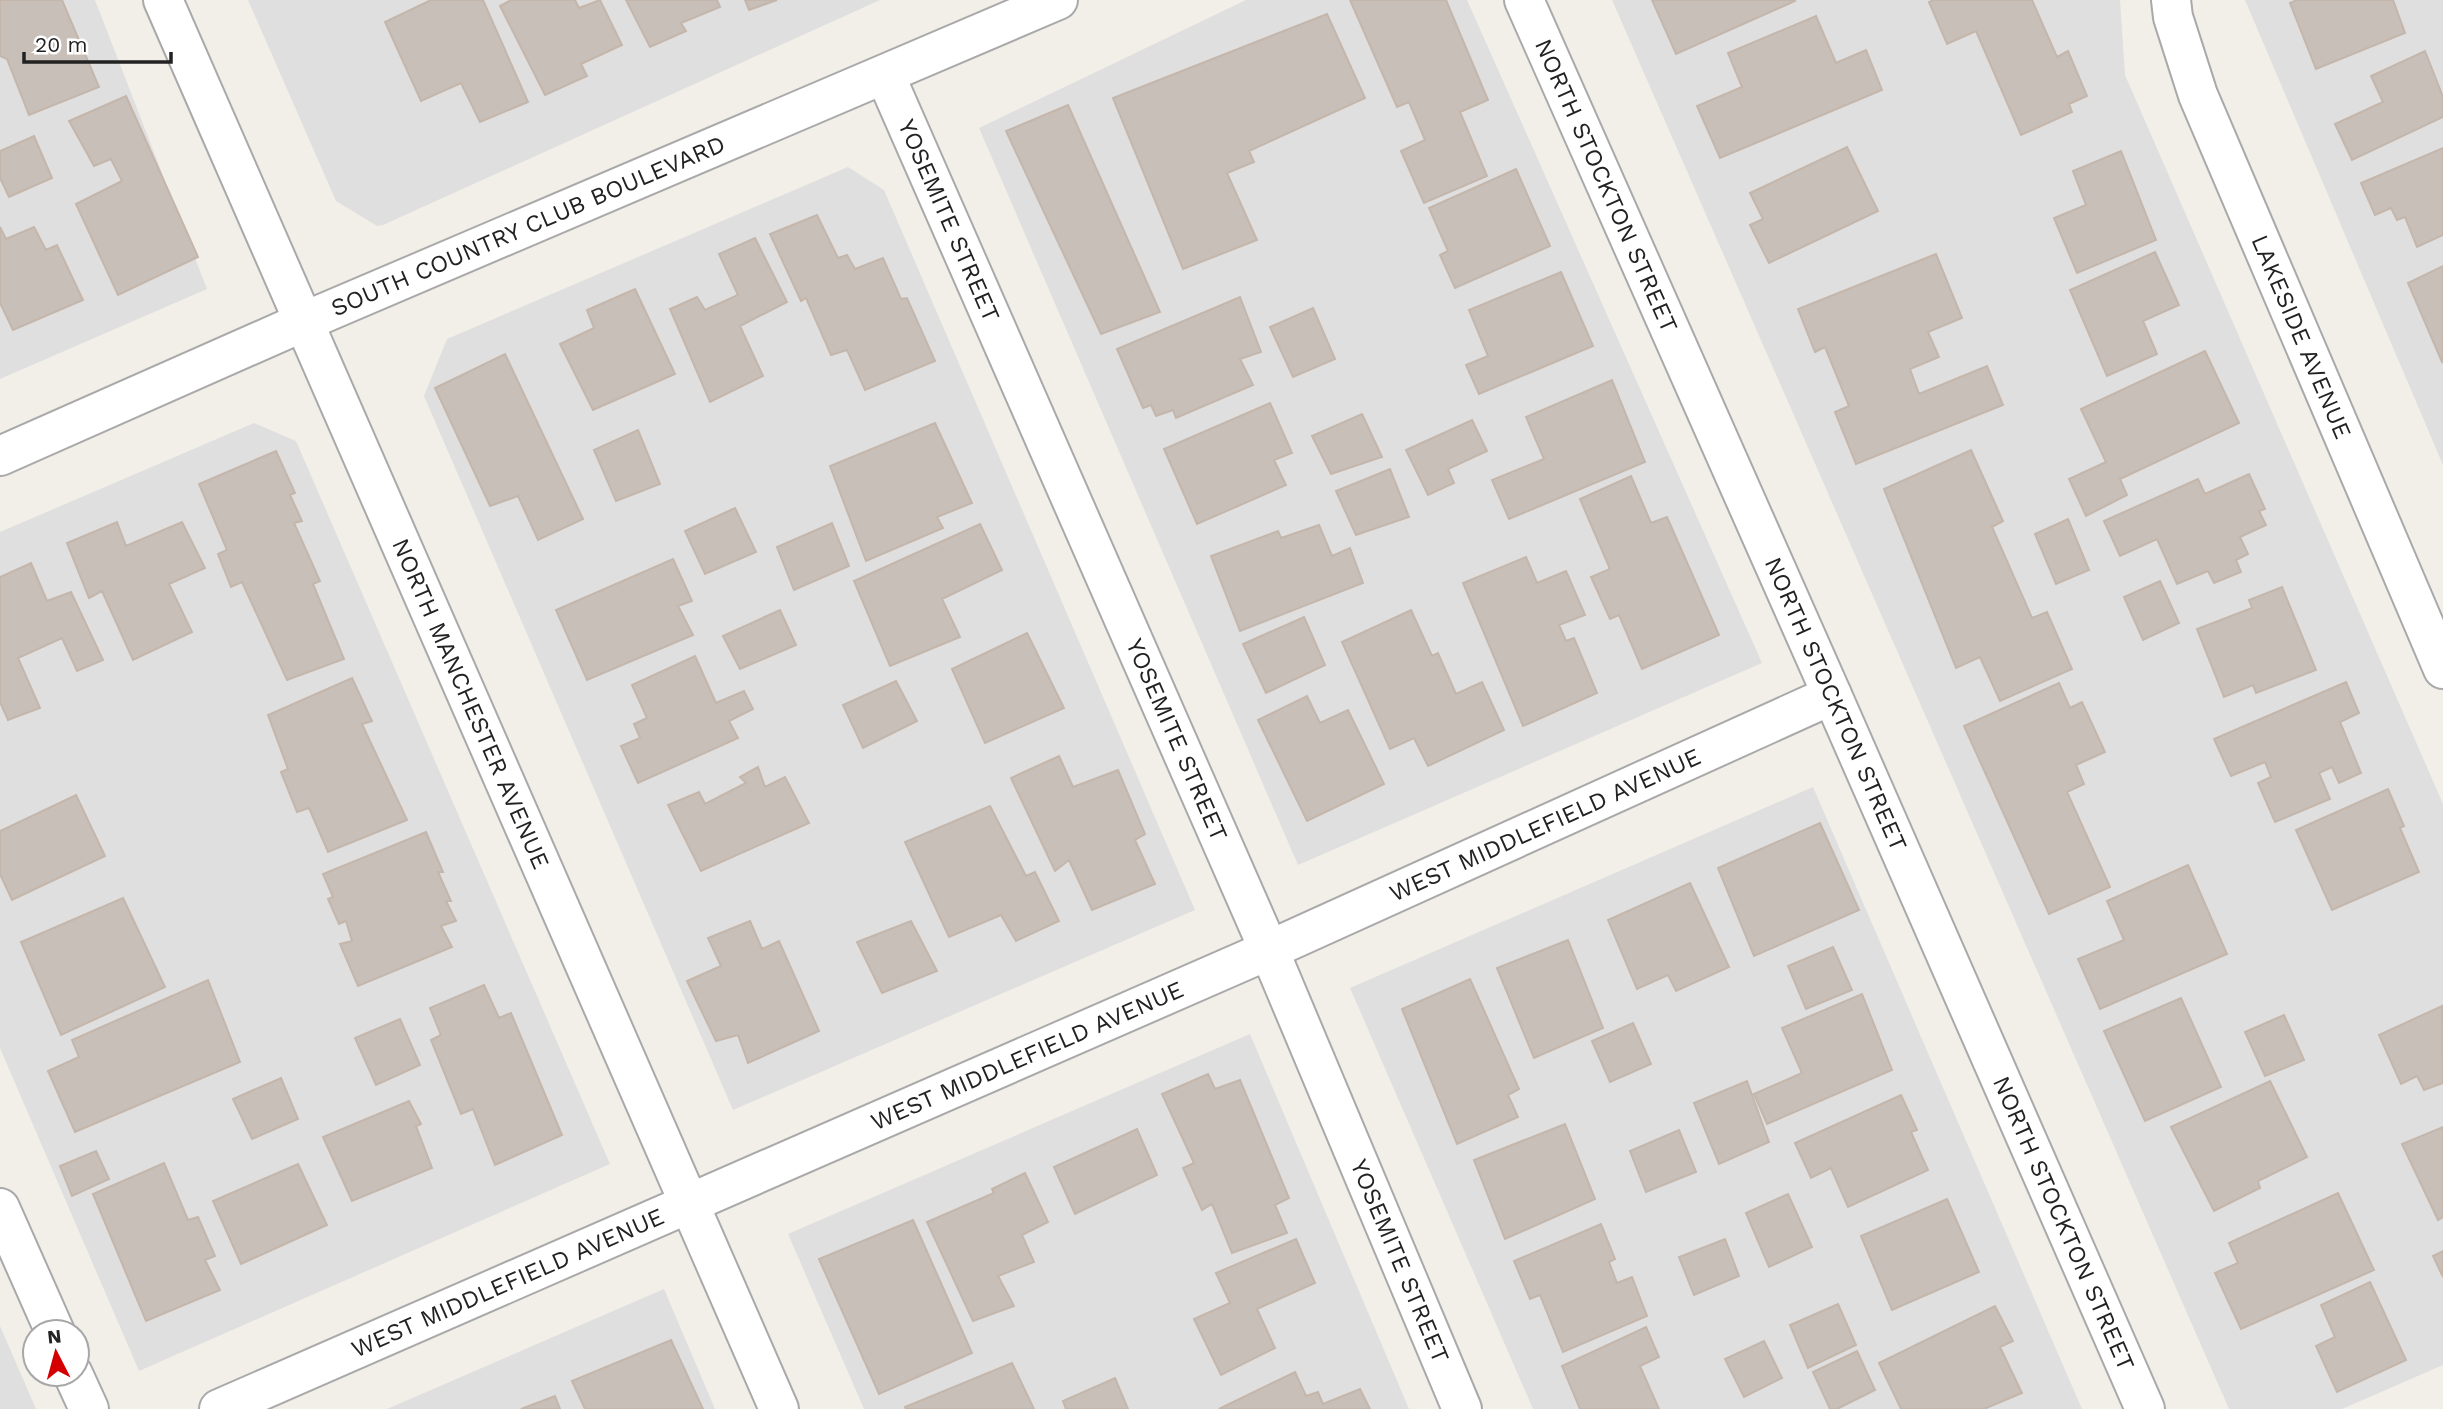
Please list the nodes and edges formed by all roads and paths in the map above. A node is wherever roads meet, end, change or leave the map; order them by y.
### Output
1 (163, 0) edge
2 (1058, 0) edge
3 (1524, 0) edge
4 (2171, 0) edge
5 (884, 75) junction
6 (303, 322) junction
7 (0, 456) edge
8 (2443, 669) edge
9 (1832, 695) junction
10 (1269, 950) junction
11 (689, 1203) junction
12 (0, 1208) edge
13 (49, 1318) edge
14 (79, 1388) edge
15 (89, 1409) edge
16 (219, 1409) edge
17 (779, 1409) edge
18 (1462, 1409) edge
19 (2144, 1409) edge

1 - 6 street, NORTH MANCHESTER AVENUE
2 - 5 street, SOUTH COUNTRY CLUB BOULEVARD
3 - 9 street, NORTH STOCKTON STREET
4 - 8 street, LAKESIDE AVENUE
5 - 6 street, SOUTH COUNTRY CLUB BOULEVARD
5 - 10 street, YOSEMITE STREET
6 - 7 street, SOUTH COUNTRY CLUB BOULEVARD
6 - 11 street, NORTH MANCHESTER AVENUE
9 - 10 street, WEST MIDDLEFIELD AVENUE
9 - 19 street, NORTH STOCKTON STREET
10 - 11 street, WEST MIDDLEFIELD AVENUE
10 - 18 street, YOSEMITE STREET
11 - 16 street, WEST MIDDLEFIELD AVENUE
11 - 17 street, NORTH MANCHESTER AVENUE
12 - 13 street
14 - 15 street

